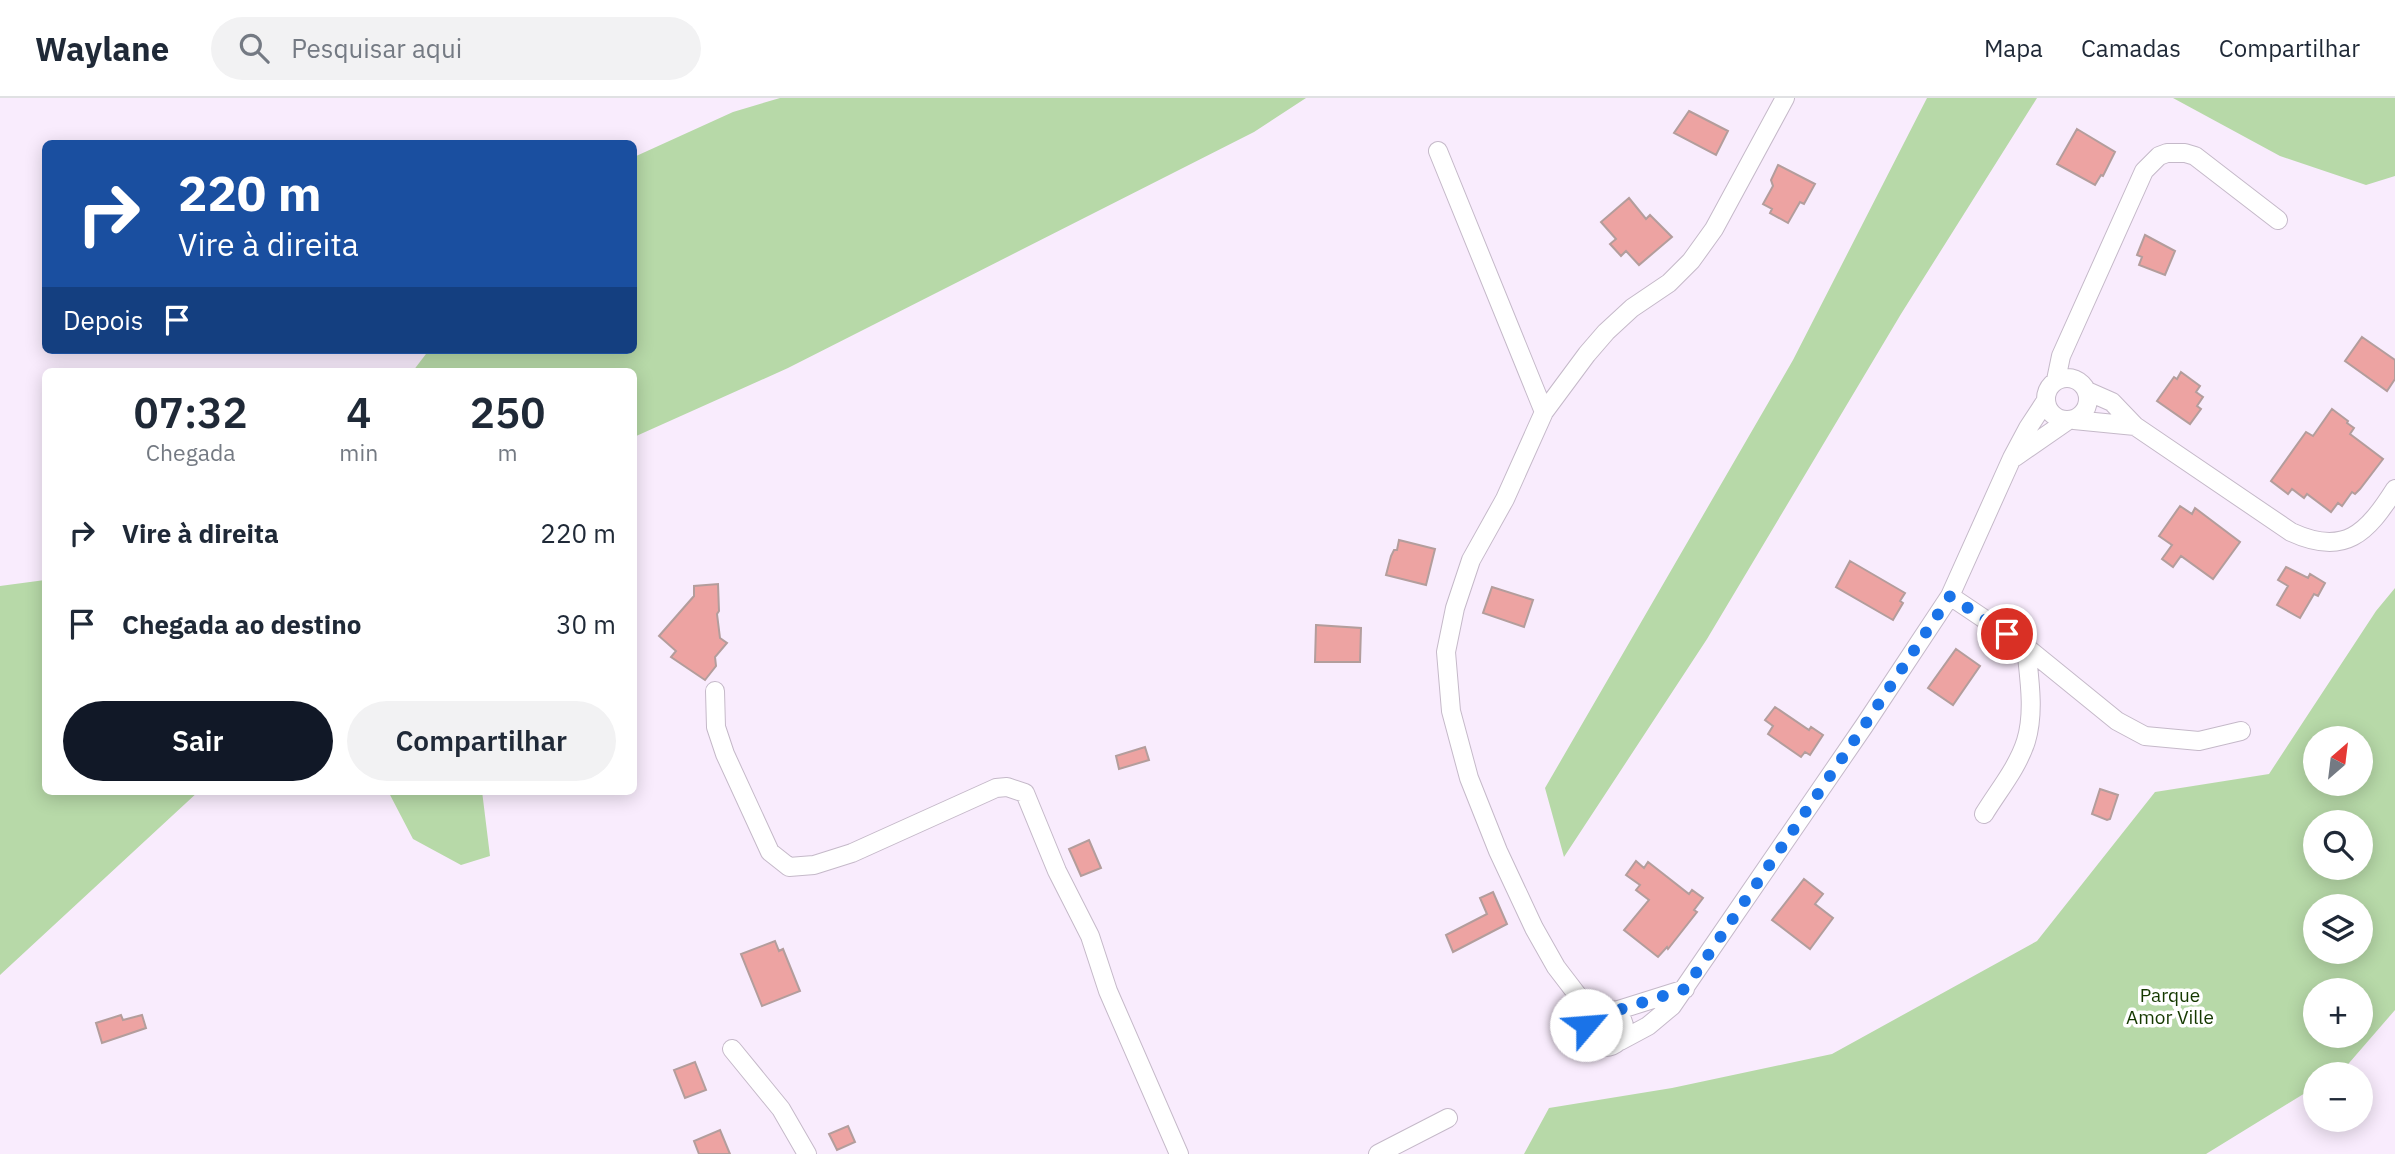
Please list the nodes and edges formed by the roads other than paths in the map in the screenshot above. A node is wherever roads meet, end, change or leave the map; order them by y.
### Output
1 (1785, 98) edge
2 (1438, 151) dead end
3 (2278, 220) dead end
4 (2066, 345) junction
5 (2056, 380) junction
6 (2083, 386) junction
7 (2045, 402) junction
8 (1544, 412) junction
9 (2070, 420) junction
10 (2135, 426) junction
11 (2012, 458) junction
12 (2395, 489) edge
13 (1950, 596) junction
14 (2026, 648) junction
15 (715, 691) dead end
16 (2241, 731) dead end
17 (1984, 814) dead end
18 (1685, 989) junction
19 (1615, 1011) junction
20 (1592, 1014) junction
21 (1620, 1041) junction
22 (732, 1049) dead end
23 (1448, 1118) dead end
24 (807, 1154) edge
25 (1179, 1154) edge
26 (1378, 1154) edge

1 - 8 street
2 - 8 street
3 - 4 street
4 - 5 street
4 - 6 street
5 - 6 street
5 - 7 street
6 - 9 street
6 - 10 street
7 - 9 street
7 - 11 street
8 - 20 street
9 - 10 street
9 - 11 street
10 - 12 street
11 - 13 street
13 - 14 street
13 - 18 street
14 - 16 street
14 - 17 street
15 - 25 street
18 - 19 street
18 - 21 street
19 - 20 street
19 - 21 street
20 - 21 street
22 - 24 street
23 - 26 street

